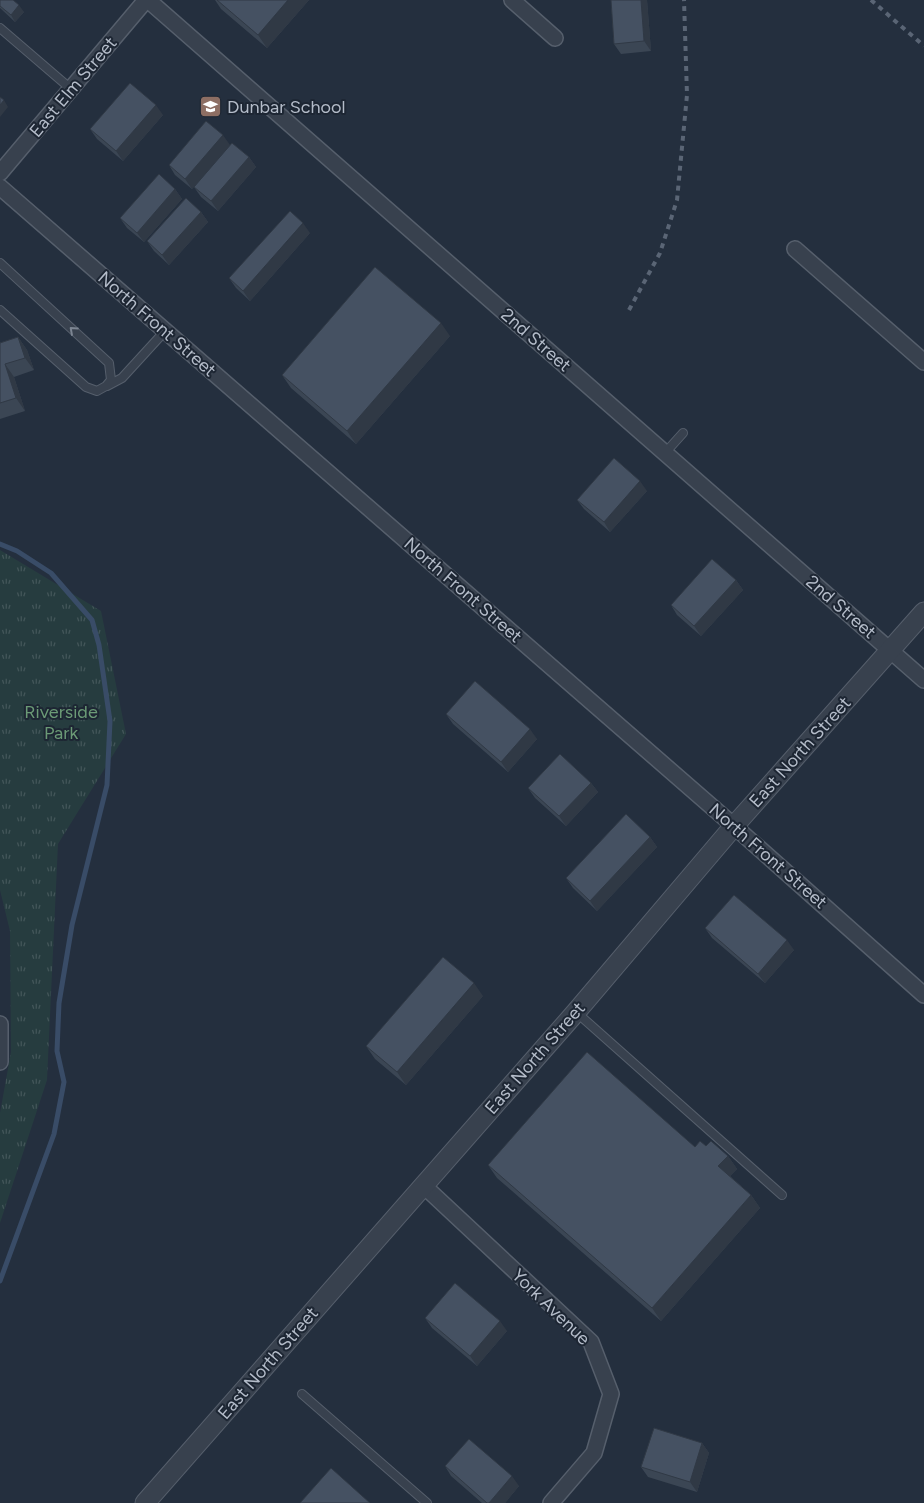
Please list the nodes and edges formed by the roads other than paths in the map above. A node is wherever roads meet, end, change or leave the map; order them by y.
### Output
1 (147, 0) edge
2 (512, 0) edge
3 (0, 28) edge
4 (555, 38) dead end
5 (71, 89) junction
6 (0, 173) edge
7 (0, 187) edge
8 (795, 249) dead end
9 (0, 263) edge
10 (0, 310) edge
11 (165, 330) junction
12 (924, 362) edge
13 (106, 386) junction
14 (683, 432) dead end
15 (665, 453) junction
16 (924, 612) edge
17 (890, 650) junction
18 (924, 680) edge
19 (734, 826) junction
20 (924, 994) edge
21 (576, 1012) junction
22 (0, 1024) edge
23 (0, 1060) edge
24 (424, 1186) junction
25 (782, 1195) dead end
26 (302, 1394) dead end
27 (145, 1503) edge
28 (427, 1503) edge
29 (551, 1503) edge

1 - 5 street, East Elm Street
1 - 15 street, 2nd Street
2 - 4 street
3 - 5 lane
5 - 6 street, East Elm Street
7 - 11 street, North Front Street
8 - 12 street
13 -> 9 lane
10 - 13 lane
11 - 13 lane
11 - 19 street, North Front Street
14 - 15 lane
15 - 17 street, 2nd Street
16 - 17 street, East North Street
17 - 18 street, 2nd Street
17 - 19 street, East North Street
19 - 20 street, North Front Street
19 - 21 street, East North Street
21 - 24 street, East North Street
21 - 25 lane
22 - 23 street
24 - 27 street, East North Street
24 - 29 street, York Avenue
26 - 28 lane

